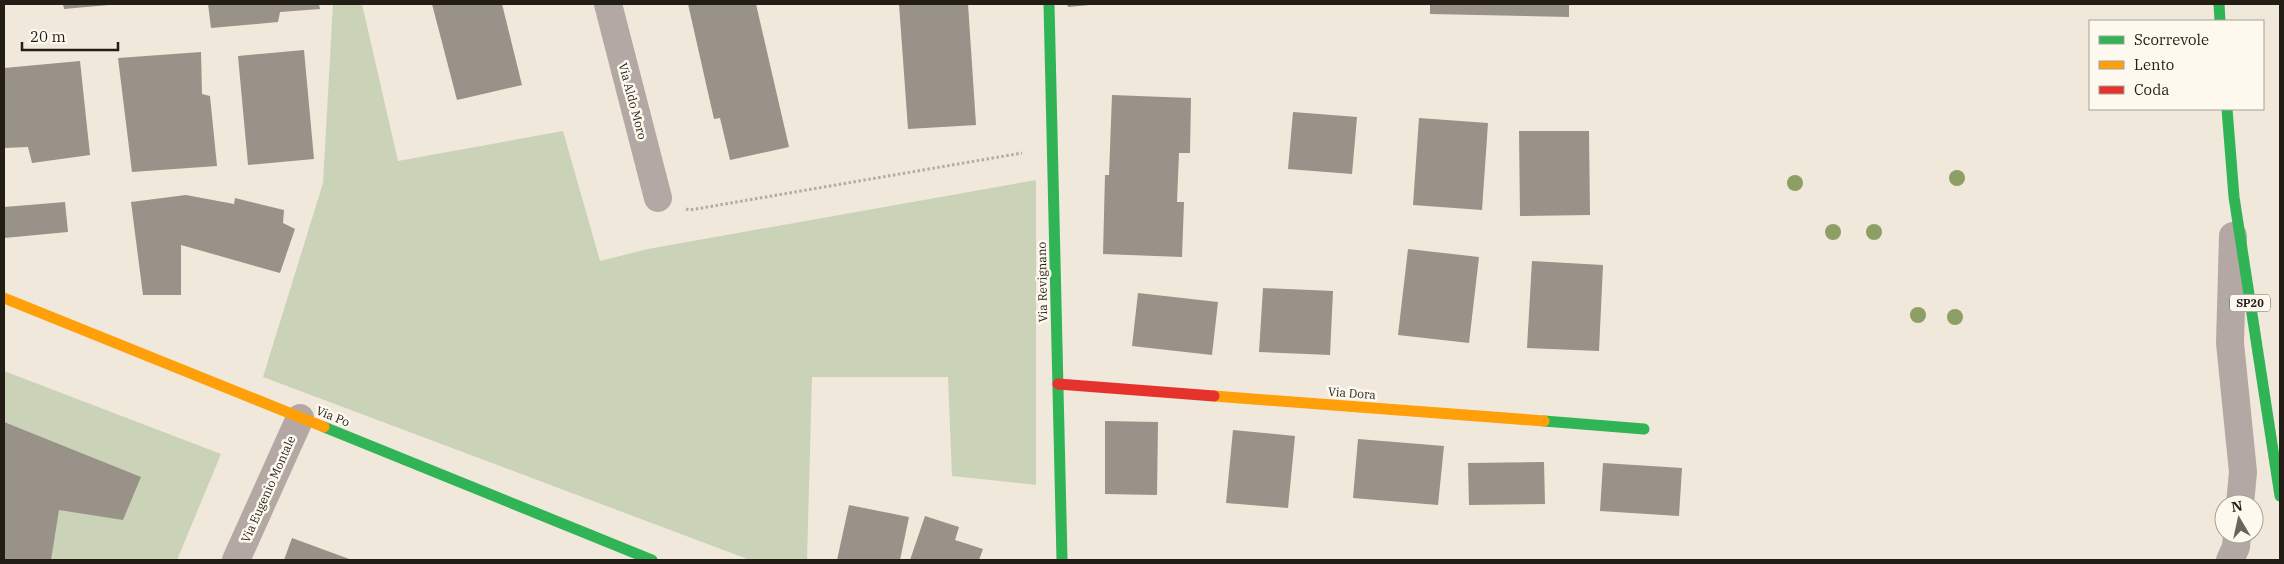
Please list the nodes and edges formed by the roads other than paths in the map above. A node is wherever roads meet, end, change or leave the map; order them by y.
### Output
1 (608, 4) edge
2 (1049, 4) edge
3 (2218, 4) edge
4 (2220, 20) edge
5 (2227, 110) edge
6 (2234, 197) junction
7 (658, 198) road end
8 (4, 298) edge
9 (1058, 384) junction
10 (300, 418) junction
11 (1644, 429) dead end
12 (2241, 494) edge
13 (2280, 496) edge
14 (2236, 544) edge
15 (236, 560) edge
16 (652, 560) edge
17 (1062, 560) edge
18 (2230, 560) edge

1 - 7 street, Via Aldo Moro
2 - 9 street, Via Revignano
3 - 4 street
5 - 6 street, SP20
6 - 12 street
6 - 13 street, SP20
8 - 10 street, Via Po
9 - 11 street, Via Dora
9 - 17 street, Via Revignano
10 - 15 street, Via Eugenio Montale
10 - 16 street, Via Po
14 - 18 street

